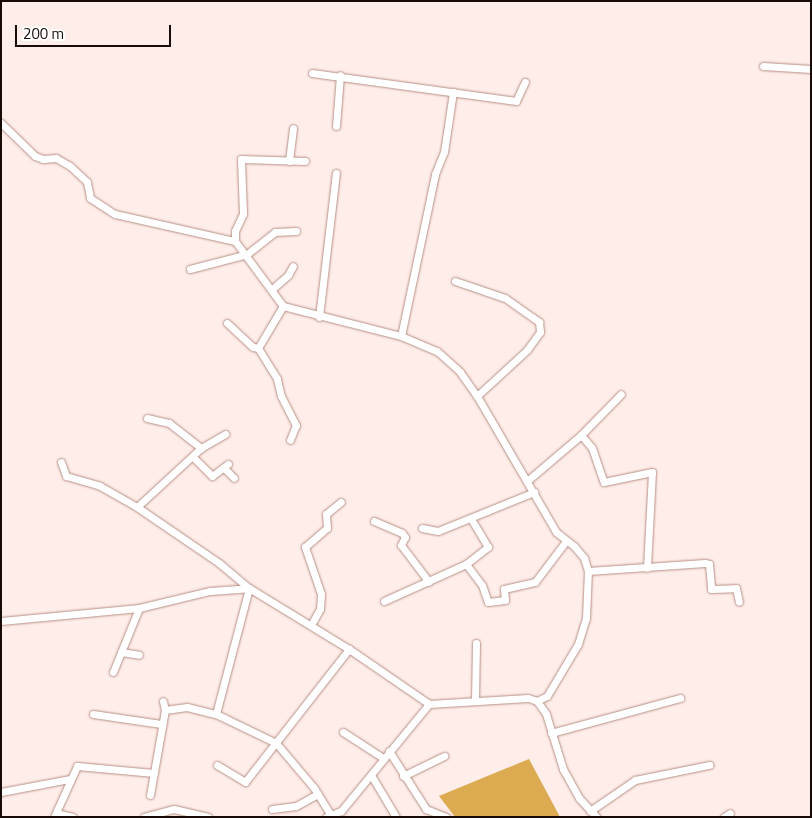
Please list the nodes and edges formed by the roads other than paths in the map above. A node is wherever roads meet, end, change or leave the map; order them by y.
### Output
1 (763, 66) dead end
2 (811, 69) edge
3 (312, 73) dead end
4 (340, 75) junction
5 (526, 82) dead end
6 (453, 92) junction
7 (1, 124) edge
8 (336, 126) dead end
9 (293, 128) dead end
10 (289, 161) junction
11 (305, 161) dead end
12 (336, 173) dead end
13 (296, 230) dead end
14 (234, 241) junction
15 (247, 254) junction
16 (293, 266) dead end
17 (190, 269) dead end
18 (455, 281) dead end
19 (271, 290) junction
20 (284, 306) junction
21 (319, 317) junction
22 (227, 324) dead end
23 (401, 336) junction
24 (258, 348) junction
25 (621, 394) dead end
26 (477, 396) junction
27 (147, 418) dead end
28 (225, 434) dead end
29 (581, 435) junction
30 (290, 440) dead end
31 (201, 448) junction
32 (193, 457) junction
33 (61, 462) dead end
34 (234, 478) dead end
35 (527, 481) junction
36 (534, 492) junction
37 (341, 502) dead end
38 (137, 507) junction
39 (471, 519) junction
40 (374, 521) dead end
41 (422, 528) dead end
42 (566, 541) junction
43 (466, 564) junction
44 (647, 568) junction
45 (588, 571) junction
46 (429, 582) junction
47 (249, 588) junction
48 (384, 600) dead end
49 (738, 602) dead end
50 (139, 608) junction
51 (1, 621) edge
52 (311, 625) junction
53 (476, 643) dead end
54 (350, 649) junction
55 (121, 652) junction
56 (139, 655) dead end
57 (113, 672) dead end
58 (680, 698) dead end
59 (163, 700) dead end
60 (475, 701) junction
61 (538, 701) junction
62 (429, 704) junction
63 (165, 710) junction
64 (93, 714) dead end
65 (216, 714) junction
66 (161, 724) junction
67 (343, 732) dead end
68 (551, 733) junction
69 (276, 743) junction
70 (389, 751) junction
71 (444, 756) dead end
72 (383, 758) junction
73 (218, 765) dead end
74 (709, 765) dead end
75 (154, 773) junction
76 (371, 775) junction
77 (403, 776) junction
78 (69, 779) junction
79 (1, 792) edge
80 (318, 794) junction
81 (150, 795) dead end
82 (272, 809) dead end
83 (590, 811) junction
84 (55, 815) edge
85 (328, 816) edge
86 (73, 817) edge
87 (144, 817) edge
88 (208, 817) edge
89 (396, 817) edge
90 (446, 817) edge
91 (597, 817) edge

1 - 2 street
3 - 4 street
4 - 6 street
4 - 8 street
5 - 6 street
6 - 23 street
7 - 14 street
9 - 10 street
10 - 11 street
10 - 14 street
12 - 21 street
13 - 15 street
14 - 15 street
15 - 17 street
15 - 19 street
16 - 19 street
18 - 26 street
19 - 20 street
20 - 21 street
20 - 24 street
21 - 23 street
22 - 24 street
23 - 26 street
24 - 30 street
25 - 29 street
26 - 35 street
27 - 31 street
28 - 31 street
29 - 35 street
29 - 44 street
31 - 32 street
32 - 34 street
32 - 38 street
33 - 38 street
35 - 36 street
36 - 39 street
36 - 42 street
37 - 52 street
38 - 47 street
39 - 41 street
39 - 43 street
40 - 46 street
42 - 43 street
42 - 45 street
43 - 46 street
44 - 45 street
44 - 49 street
45 - 61 street
46 - 48 street
47 - 50 street
47 - 52 street
47 - 65 street
50 - 51 street
50 - 55 street
52 - 54 street
53 - 60 street
54 - 62 street
54 - 69 street
55 - 56 street
55 - 57 street
58 - 68 street
59 - 63 street
60 - 61 street
60 - 62 street
61 - 68 street
62 - 70 street
63 - 65 street
63 - 66 street
64 - 66 street
65 - 69 street
66 - 75 street
67 - 72 street
68 - 83 street
69 - 73 street
69 - 80 street
70 - 72 street
70 - 77 street
71 - 77 street
72 - 76 street
74 - 83 street
75 - 78 street
75 - 81 street
76 - 85 street
76 - 89 street
77 - 90 street
78 - 79 street
78 - 84 street
80 - 82 street
80 - 85 street
83 - 91 street
84 - 86 street
87 - 88 street

